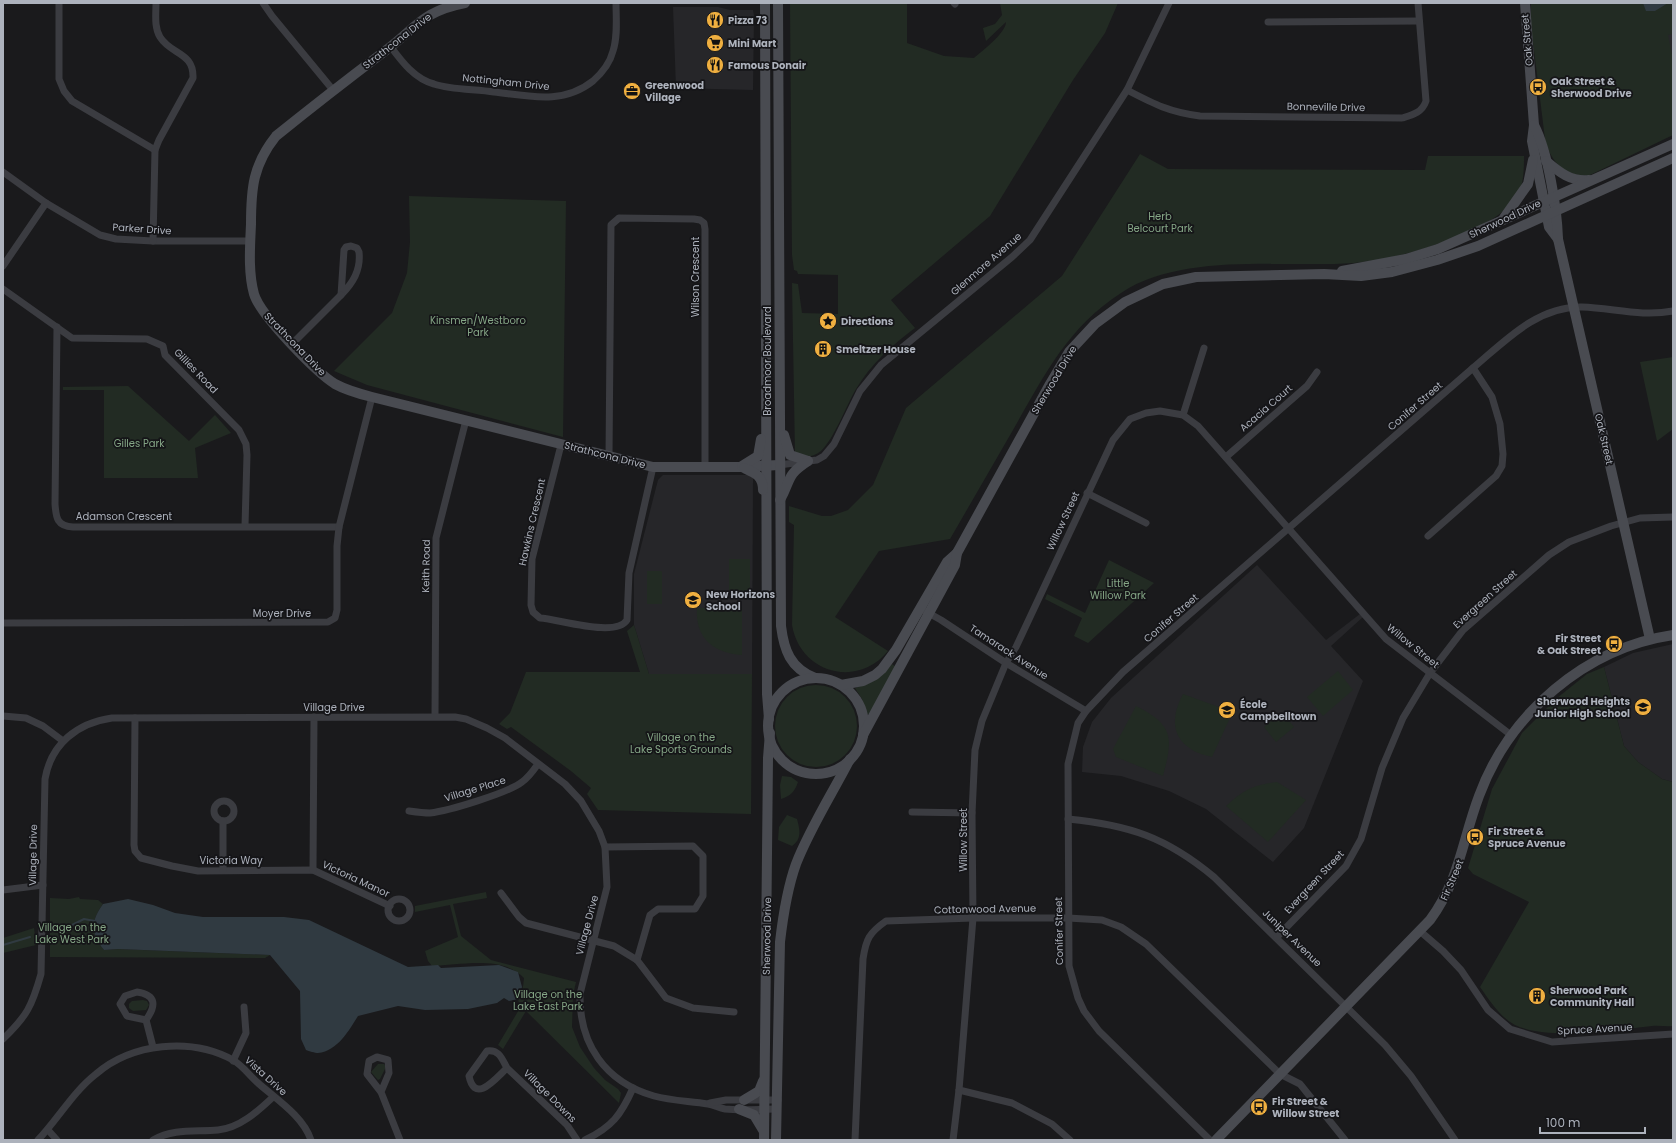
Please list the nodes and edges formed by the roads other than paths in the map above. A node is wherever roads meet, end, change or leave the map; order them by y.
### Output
1 (59, 3) edge
2 (156, 3) edge
3 (263, 3) edge
4 (466, 3) edge
5 (616, 3) edge
6 (765, 3) edge
7 (778, 3) edge
8 (1170, 3) edge
9 (1418, 3) edge
10 (1525, 3) edge
11 (1419, 21) junction
12 (1268, 22) dead end
13 (390, 47) junction
14 (333, 90) junction
15 (1127, 90) junction
16 (1534, 125) junction
17 (1673, 144) edge
18 (155, 150) junction
19 (1534, 156) junction
20 (1673, 158) edge
21 (1546, 161) junction
22 (3, 172) edge
23 (1596, 178) junction
24 (1549, 200) junction
25 (46, 203) junction
26 (1552, 213) junction
27 (1500, 222) junction
28 (250, 241) junction
29 (153, 242) junction
30 (3, 266) edge
31 (1331, 274) junction
32 (3, 289) edge
33 (341, 295) junction
34 (1574, 308) junction
35 (1673, 311) edge
36 (57, 327) junction
37 (292, 344) junction
38 (1204, 348) dead end
39 (1473, 368) junction
40 (1317, 372) dead end
41 (767, 388) junction
42 (372, 398) junction
43 (779, 414) junction
44 (1183, 415) junction
45 (466, 420) junction
46 (561, 445) junction
47 (609, 457) junction
48 (1226, 457) junction
49 (808, 461) junction
50 (779, 464) junction
51 (767, 465) junction
52 (653, 467) junction
53 (705, 467) junction
54 (740, 467) junction
55 (1087, 493) junction
56 (779, 502) junction
57 (767, 513) junction
58 (1673, 517) edge
59 (1146, 523) dead end
60 (1624, 523) junction
61 (246, 526) junction
62 (339, 527) junction
63 (1289, 529) junction
64 (1428, 536) dead end
65 (925, 611) junction
66 (3, 623) edge
67 (1673, 635) edge
68 (1650, 639) junction
69 (1006, 663) junction
70 (1430, 673) junction
71 (815, 678) junction
72 (840, 684) junction
73 (1086, 711) junction
74 (3, 716) edge
75 (435, 716) junction
76 (314, 717) junction
77 (135, 718) junction
78 (769, 719) junction
79 (770, 733) junction
80 (863, 735) junction
81 (1511, 735) junction
82 (63, 741) junction
83 (850, 759) junction
84 (538, 764) junction
85 (409, 811) dead end
86 (912, 812) dead end
87 (972, 813) junction
88 (1068, 819) junction
89 (223, 821) dead end
90 (605, 847) junction
91 (223, 870) junction
92 (313, 870) junction
93 (43, 885) junction
94 (3, 890) edge
95 (501, 893) dead end
96 (390, 906) dead end
97 (974, 918) junction
98 (1068, 918) junction
99 (1420, 932) junction
100 (1277, 937) junction
101 (593, 941) junction
102 (637, 960) junction
103 (1347, 1006) junction
104 (244, 1007) dead end
105 (734, 1012) dead end
106 (146, 1020) junction
107 (1673, 1034) edge
108 (3, 1039) edge
109 (153, 1047) junction
110 (233, 1061) junction
111 (507, 1068) junction
112 (1280, 1074) junction
113 (765, 1078) junction
114 (633, 1088) junction
115 (959, 1090) junction
116 (381, 1092) junction
117 (273, 1097) junction
118 (741, 1104) junction
119 (764, 1104) junction
120 (777, 1105) junction
121 (48, 1130) junction
122 (764, 1136) edge
123 (38, 1140) edge
124 (57, 1140) edge
125 (153, 1140) edge
126 (311, 1140) edge
127 (400, 1140) edge
128 (577, 1140) edge
129 (585, 1140) edge
130 (776, 1140) edge
131 (855, 1140) edge
132 (953, 1140) edge
133 (1070, 1140) edge
134 (1210, 1140) edge
135 (1216, 1140) edge
136 (1344, 1140) edge
137 (1455, 1140) edge

1 - 18 street
2 - 18 street
3 - 14 street
4 - 13 main road, Strathcona Drive
5 - 13 street, Nottingham Drive
6 - 41 main road, Broadmoor Boulevard
7 - 43 main road, Broadmoor Boulevard
8 - 15 street, Glenmore Avenue
9 - 11 street, Bonneville Drive
10 - 16 main road, Oak Street
11 - 12 street
11 - 15 street, Bonneville Drive
13 - 14 main road, Strathcona Drive
14 - 28 main road, Strathcona Drive
15 - 49 street, Glenmore Avenue
16 - 19 main road, Oak Street
16 - 21 main road, Oak Street
17 - 23 main road, Sherwood Drive
18 - 29 street
19 - 24 main road, Oak Street
19 - 27 main road
20 - 26 main road, Sherwood Drive
21 - 23 main road
21 - 24 main road, Oak Street
22 - 25 street, Parker Drive
23 - 24 main road, Sherwood Drive
24 - 26 main road, Oak Street
24 - 27 main road, Sherwood Drive
25 - 29 street, Parker Drive
25 - 30 street
26 - 31 main road, Sherwood Drive
26 - 34 main road, Oak Street
27 - 31 main road, Sherwood Drive
28 - 29 street, Parker Drive
28 - 37 main road, Strathcona Drive
31 - 65 main road, Sherwood Drive
32 - 36 street, Gillies Road
33 - 33 street
33 - 37 street
34 - 35 street, Conifer Street
34 - 39 street, Conifer Street
34 - 60 main road, Oak Street
36 - 61 street, Gillies Road
36 - 61 street, Adamson Crescent
37 - 42 main road, Strathcona Drive
38 - 44 street
39 - 63 street, Conifer Street
39 - 64 street
40 - 48 street, Acacia Court
41 - 51 main road, Broadmoor Boulevard
41 - 54 main road
42 - 45 main road, Strathcona Drive
42 - 62 street, Moyer Drive
43 - 49 main road
43 - 50 main road, Broadmoor Boulevard
44 - 48 street, Willow Street
44 - 55 street, Willow Street
45 - 46 main road, Strathcona Drive
45 - 75 street, Keith Road
46 - 47 main road, Strathcona Drive
46 - 52 street, Hawkins Crescent
47 - 52 main road, Strathcona Drive
47 - 53 street, Wilson Crescent
48 - 63 street, Willow Street
49 - 50 street, Glenmore Avenue
49 - 56 main road
50 - 51 main road, Strathcona Drive
50 - 56 main road, Broadmoor Boulevard
51 - 54 main road, Strathcona Drive
51 - 57 main road, Broadmoor Boulevard
52 - 53 main road, Strathcona Drive
53 - 54 main road, Strathcona Drive
54 - 57 main road
55 - 59 street
55 - 69 street, Willow Street
56 - 71 main road, Broadmoor Boulevard
57 - 78 main road, Broadmoor Boulevard
58 - 60 street, Evergreen Street
60 - 68 main road, Oak Street
60 - 70 street, Evergreen Street
61 - 62 street, Adamson Crescent
62 - 66 street, Moyer Drive
63 - 70 street, Willow Street
63 - 73 street, Conifer Street
65 - 69 street, Tamarack Avenue
65 - 72 main road, Sherwood Drive
65 - 80 main road, Sherwood Drive
67 - 68 main road, Fir Street
68 - 81 main road, Fir Street
69 - 73 street, Tamarack Avenue
69 - 87 street, Willow Street
70 - 81 street, Willow Street
70 - 100 street, Evergreen Street
71 - 72 main road
71 - 78 main road
72 - 80 main road
73 - 88 street, Conifer Street
74 - 82 street
75 - 76 street, Village Drive
75 - 84 street, Village Drive
76 - 77 street, Village Drive
76 - 92 street
77 - 82 street, Village Drive
77 - 91 street, Victoria Way
78 - 79 main road
79 - 83 main road
79 - 113 main road, Sherwood Drive
80 - 83 main road
81 - 99 main road, Fir Street
82 - 93 street, Village Drive
83 - 120 main road, Sherwood Drive
84 - 85 street, Village Place
84 - 90 street, Village Drive
86 - 87 street
87 - 97 street, Willow Street
88 - 98 street, Conifer Street
88 - 100 street, Juniper Avenue
89 - 91 street
90 - 101 street, Village Drive
90 - 102 street
91 - 92 street, Victoria Way
92 - 96 street, Victoria Manor
93 - 94 street
93 - 108 street, Village Drive
95 - 101 street
97 - 98 street, Cottonwood Avenue
97 - 115 street, Willow Street
97 - 131 street, Cottonwood Avenue
98 - 112 street, Cottonwood Avenue
98 - 134 street, Conifer Street
99 - 103 main road, Fir Street
99 - 107 street, Spruce Avenue
100 - 103 street, Juniper Avenue
101 - 102 street
101 - 114 street, Village Drive
102 - 105 street
103 - 112 main road, Fir Street
103 - 137 street, Juniper Avenue
104 - 110 street
106 - 106 street
106 - 109 street
109 - 110 street, Vista Drive
109 - 121 street, Vista Drive
110 - 117 street, Vista Drive
111 - 111 street, Village Downs
111 - 128 street, Village Downs
112 - 135 main road, Fir Street
112 - 136 street, Cottonwood Avenue
113 - 118 main road
113 - 119 main road, Sherwood Drive
114 - 118 street, Village Drive
114 - 129 street
115 - 132 street, Willow Street
115 - 133 street
116 - 116 street
116 - 127 street
117 - 125 street
117 - 126 street, Vista Drive
118 - 119 street, Village Drive
118 - 122 main road
119 - 120 street, Village Drive
119 - 122 main road, Sherwood Drive
120 - 130 main road, Sherwood Drive
121 - 123 street, Vista Drive
121 - 124 street

